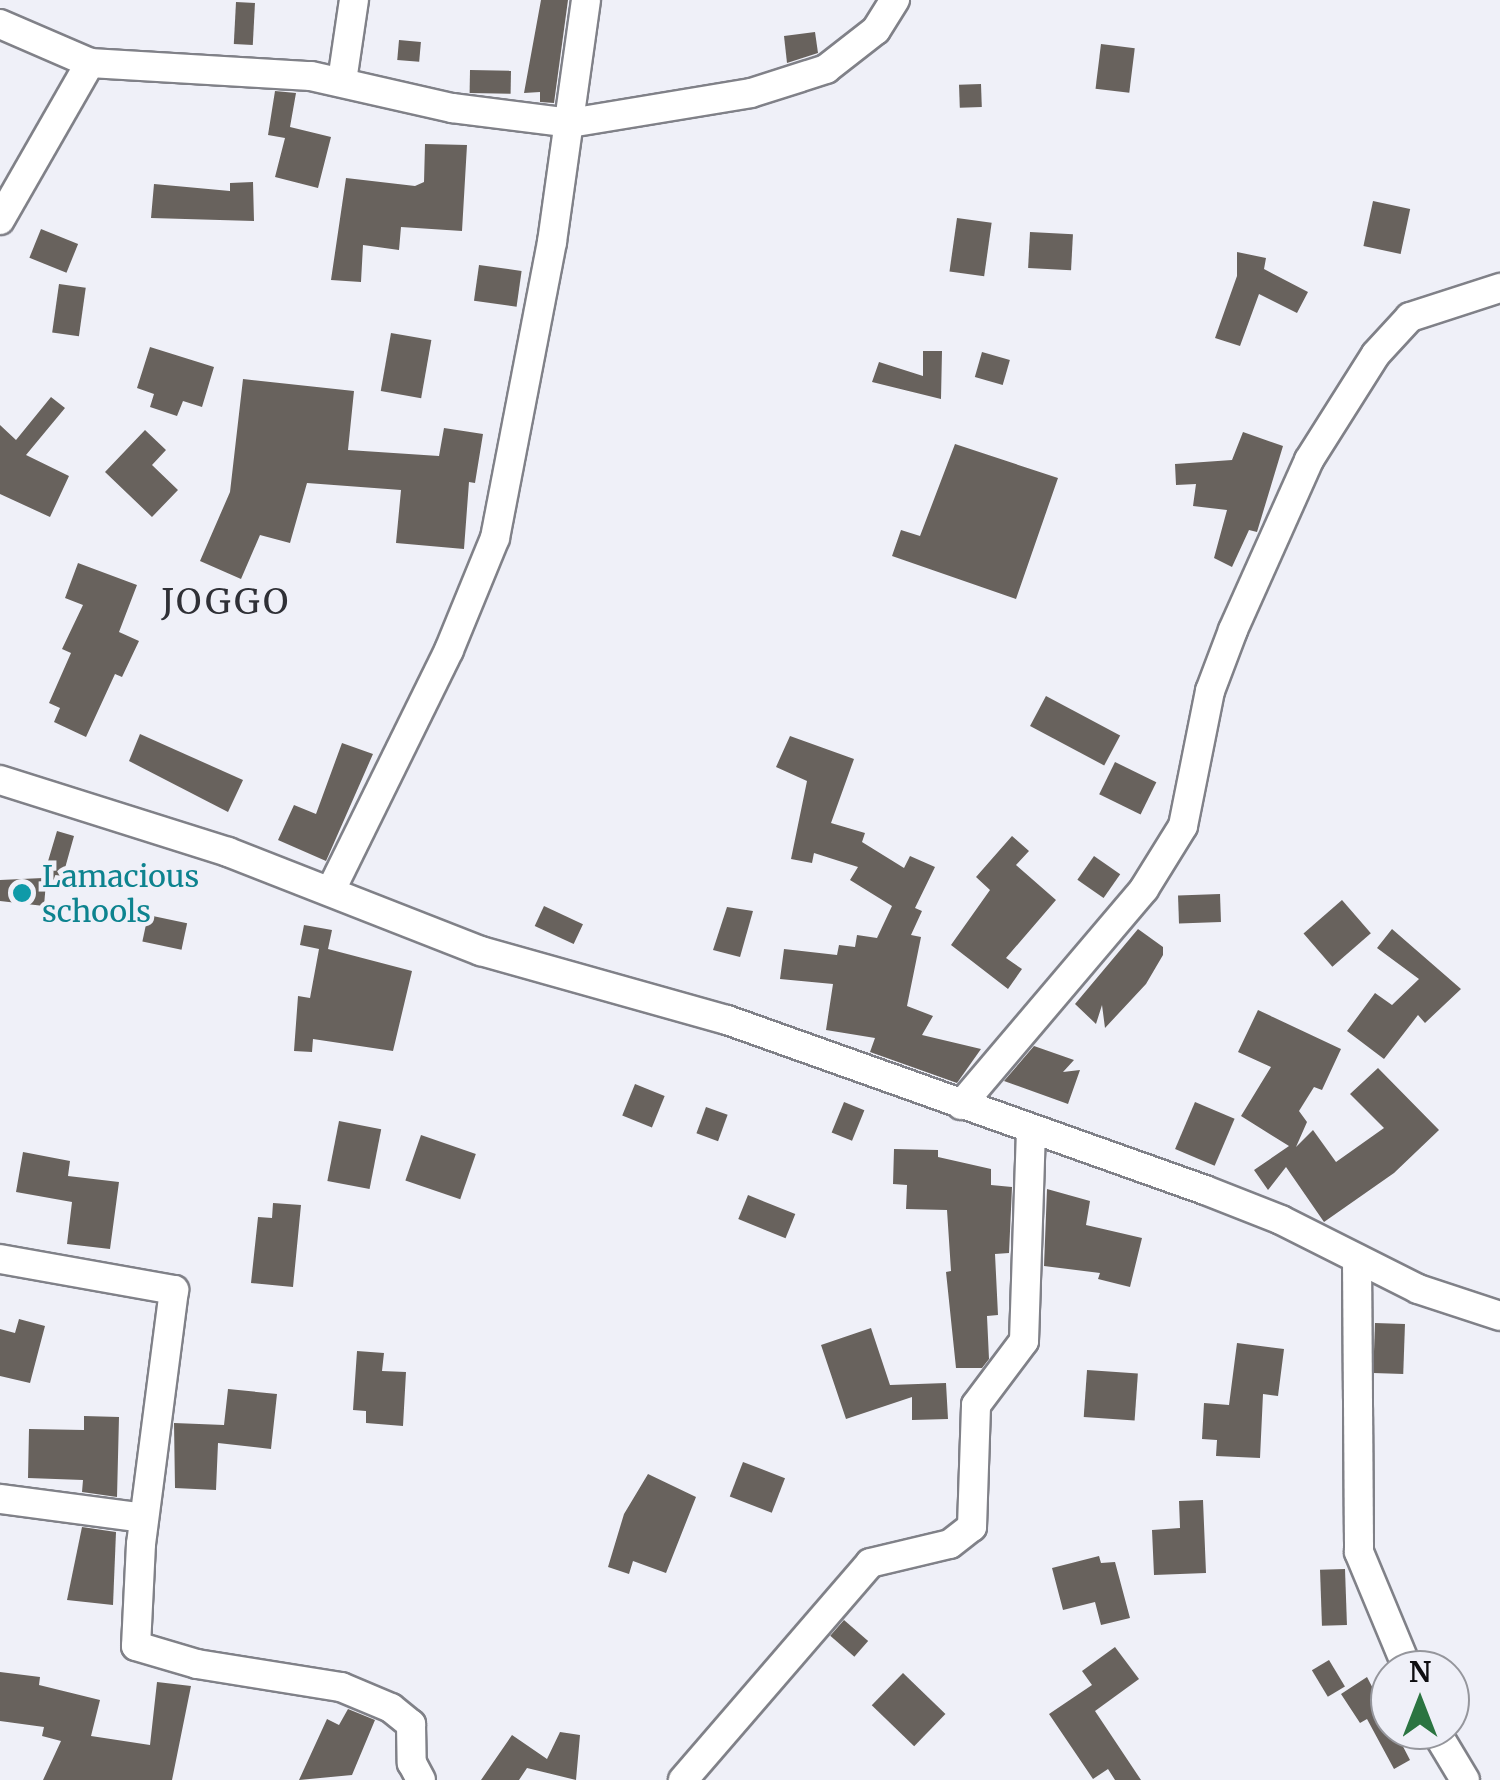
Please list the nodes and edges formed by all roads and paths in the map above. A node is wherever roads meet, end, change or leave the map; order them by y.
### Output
1 (354, 0) edge
2 (586, 0) edge
3 (895, 0) edge
4 (0, 24) edge
5 (90, 63) junction
6 (342, 81) junction
7 (570, 122) junction
8 (0, 220) edge
9 (1500, 288) edge
10 (0, 780) edge
11 (331, 890) junction
12 (961, 1104) junction
13 (1031, 1132) junction
14 (0, 1259) edge
15 (1357, 1259) junction
16 (1500, 1316) edge
17 (0, 1499) edge
18 (144, 1518) junction
19 (1400, 1650) edge
20 (1447, 1750) edge
21 (421, 1780) edge
22 (683, 1780) edge
23 (1465, 1780) edge

1 - 6 street
2 - 7 street
3 - 7 street
4 - 5 street
5 - 6 street
5 - 8 street
6 - 7 street
7 - 11 street
9 - 12 street
10 - 11 street
11 - 12 street
12 - 13 street
13 - 15 street
13 - 22 street
14 - 18 street
15 - 16 street
15 - 19 street
17 - 18 street
18 - 21 street
20 - 23 street

